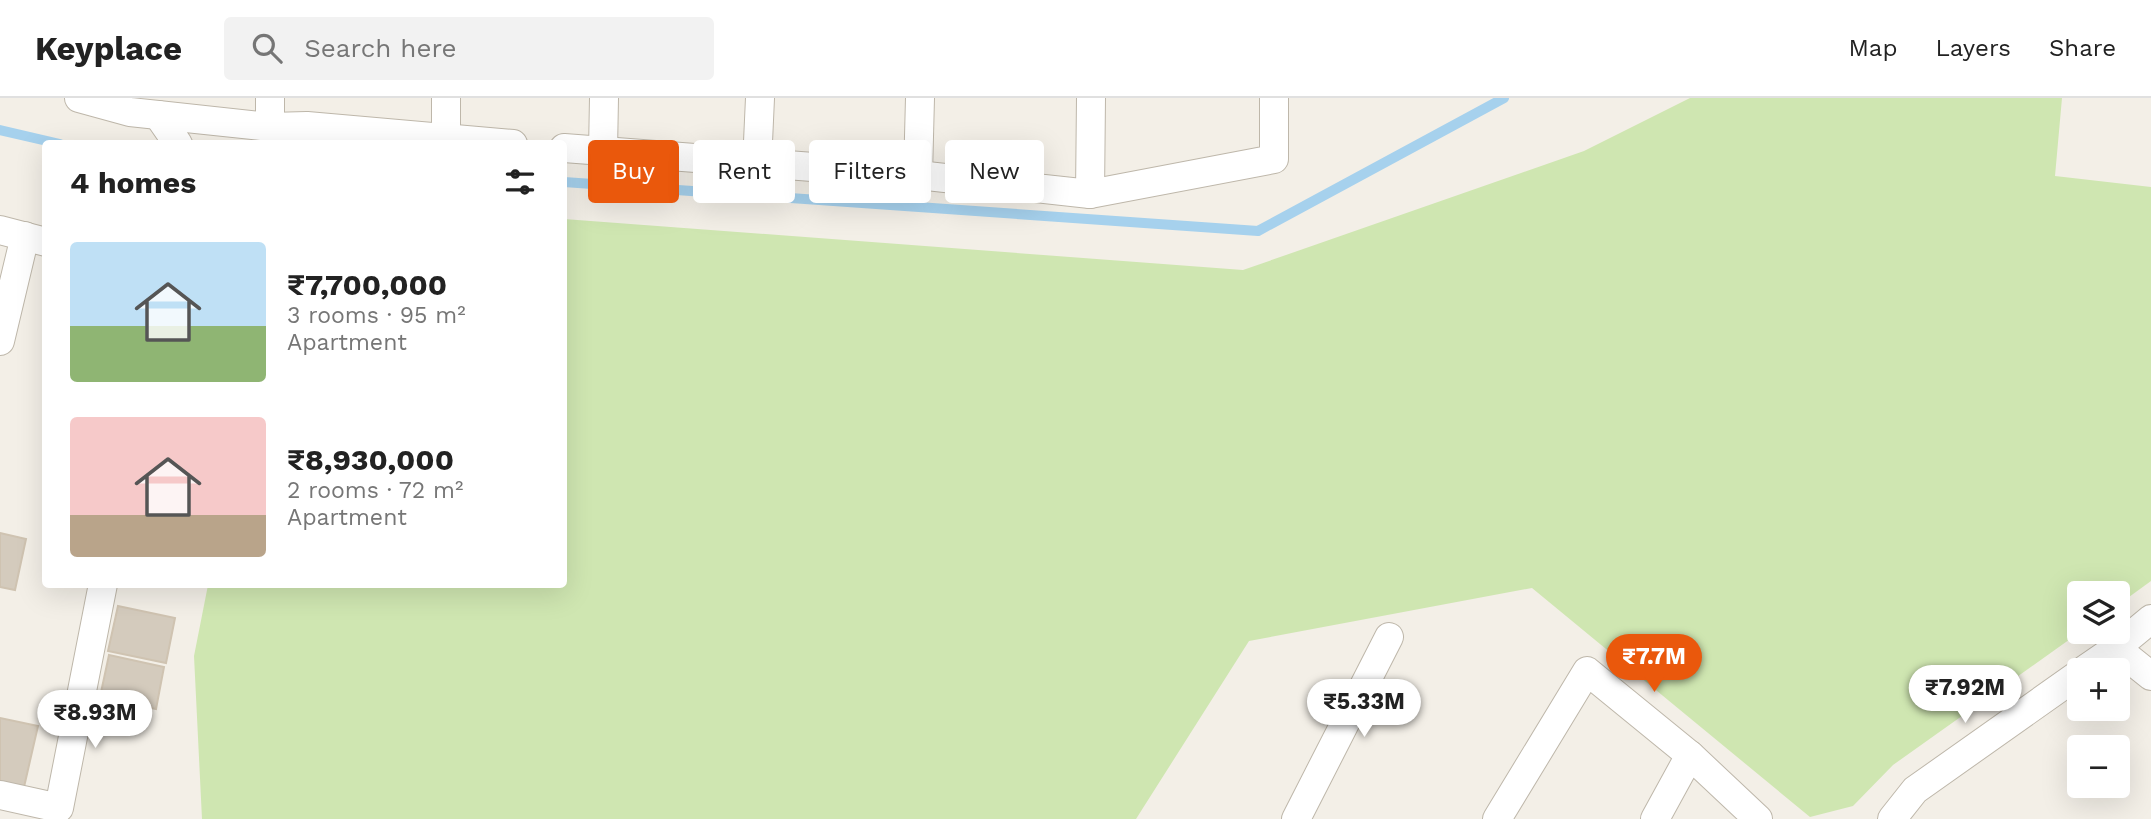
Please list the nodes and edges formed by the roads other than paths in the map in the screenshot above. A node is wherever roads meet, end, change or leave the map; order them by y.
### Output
1 (79, 98) edge
2 (270, 98) edge
3 (446, 98) edge
4 (604, 98) edge
5 (760, 98) edge
6 (920, 98) edge
7 (1091, 98) edge
8 (1274, 98) edge
9 (139, 108) edge
10 (270, 127) junction
11 (446, 138) junction
12 (174, 140) edge
13 (468, 140) edge
14 (603, 140) edge
15 (758, 140) edge
16 (919, 140) edge
17 (567, 148) edge
18 (588, 150) edge
19 (931, 177) edge
20 (1090, 194) junction
21 (23, 236) edge
22 (0, 341) edge
23 (102, 588) edge
24 (2151, 619) edge
25 (1389, 637) dead end
26 (2116, 648) junction
27 (2101, 658) edge
28 (2151, 676) edge
29 (2067, 682) edge
30 (1690, 755) junction
31 (0, 795) edge
32 (1296, 819) edge
33 (1497, 819) edge
34 (1655, 819) edge
35 (1758, 819) edge
36 (1892, 819) edge

1 - 9 street
2 - 10 street
3 - 11 street
4 - 14 street
5 - 15 street
6 - 16 street
7 - 20 street
8 - 20 street
9 - 10 street
9 - 12 street
10 - 11 street
11 - 13 street
17 - 18 street
19 - 20 street
21 - 22 street
23 - 31 street
24 - 26 street
25 - 32 street
26 - 27 street
26 - 28 street
29 - 36 street
30 - 33 street
30 - 34 street
30 - 35 street

